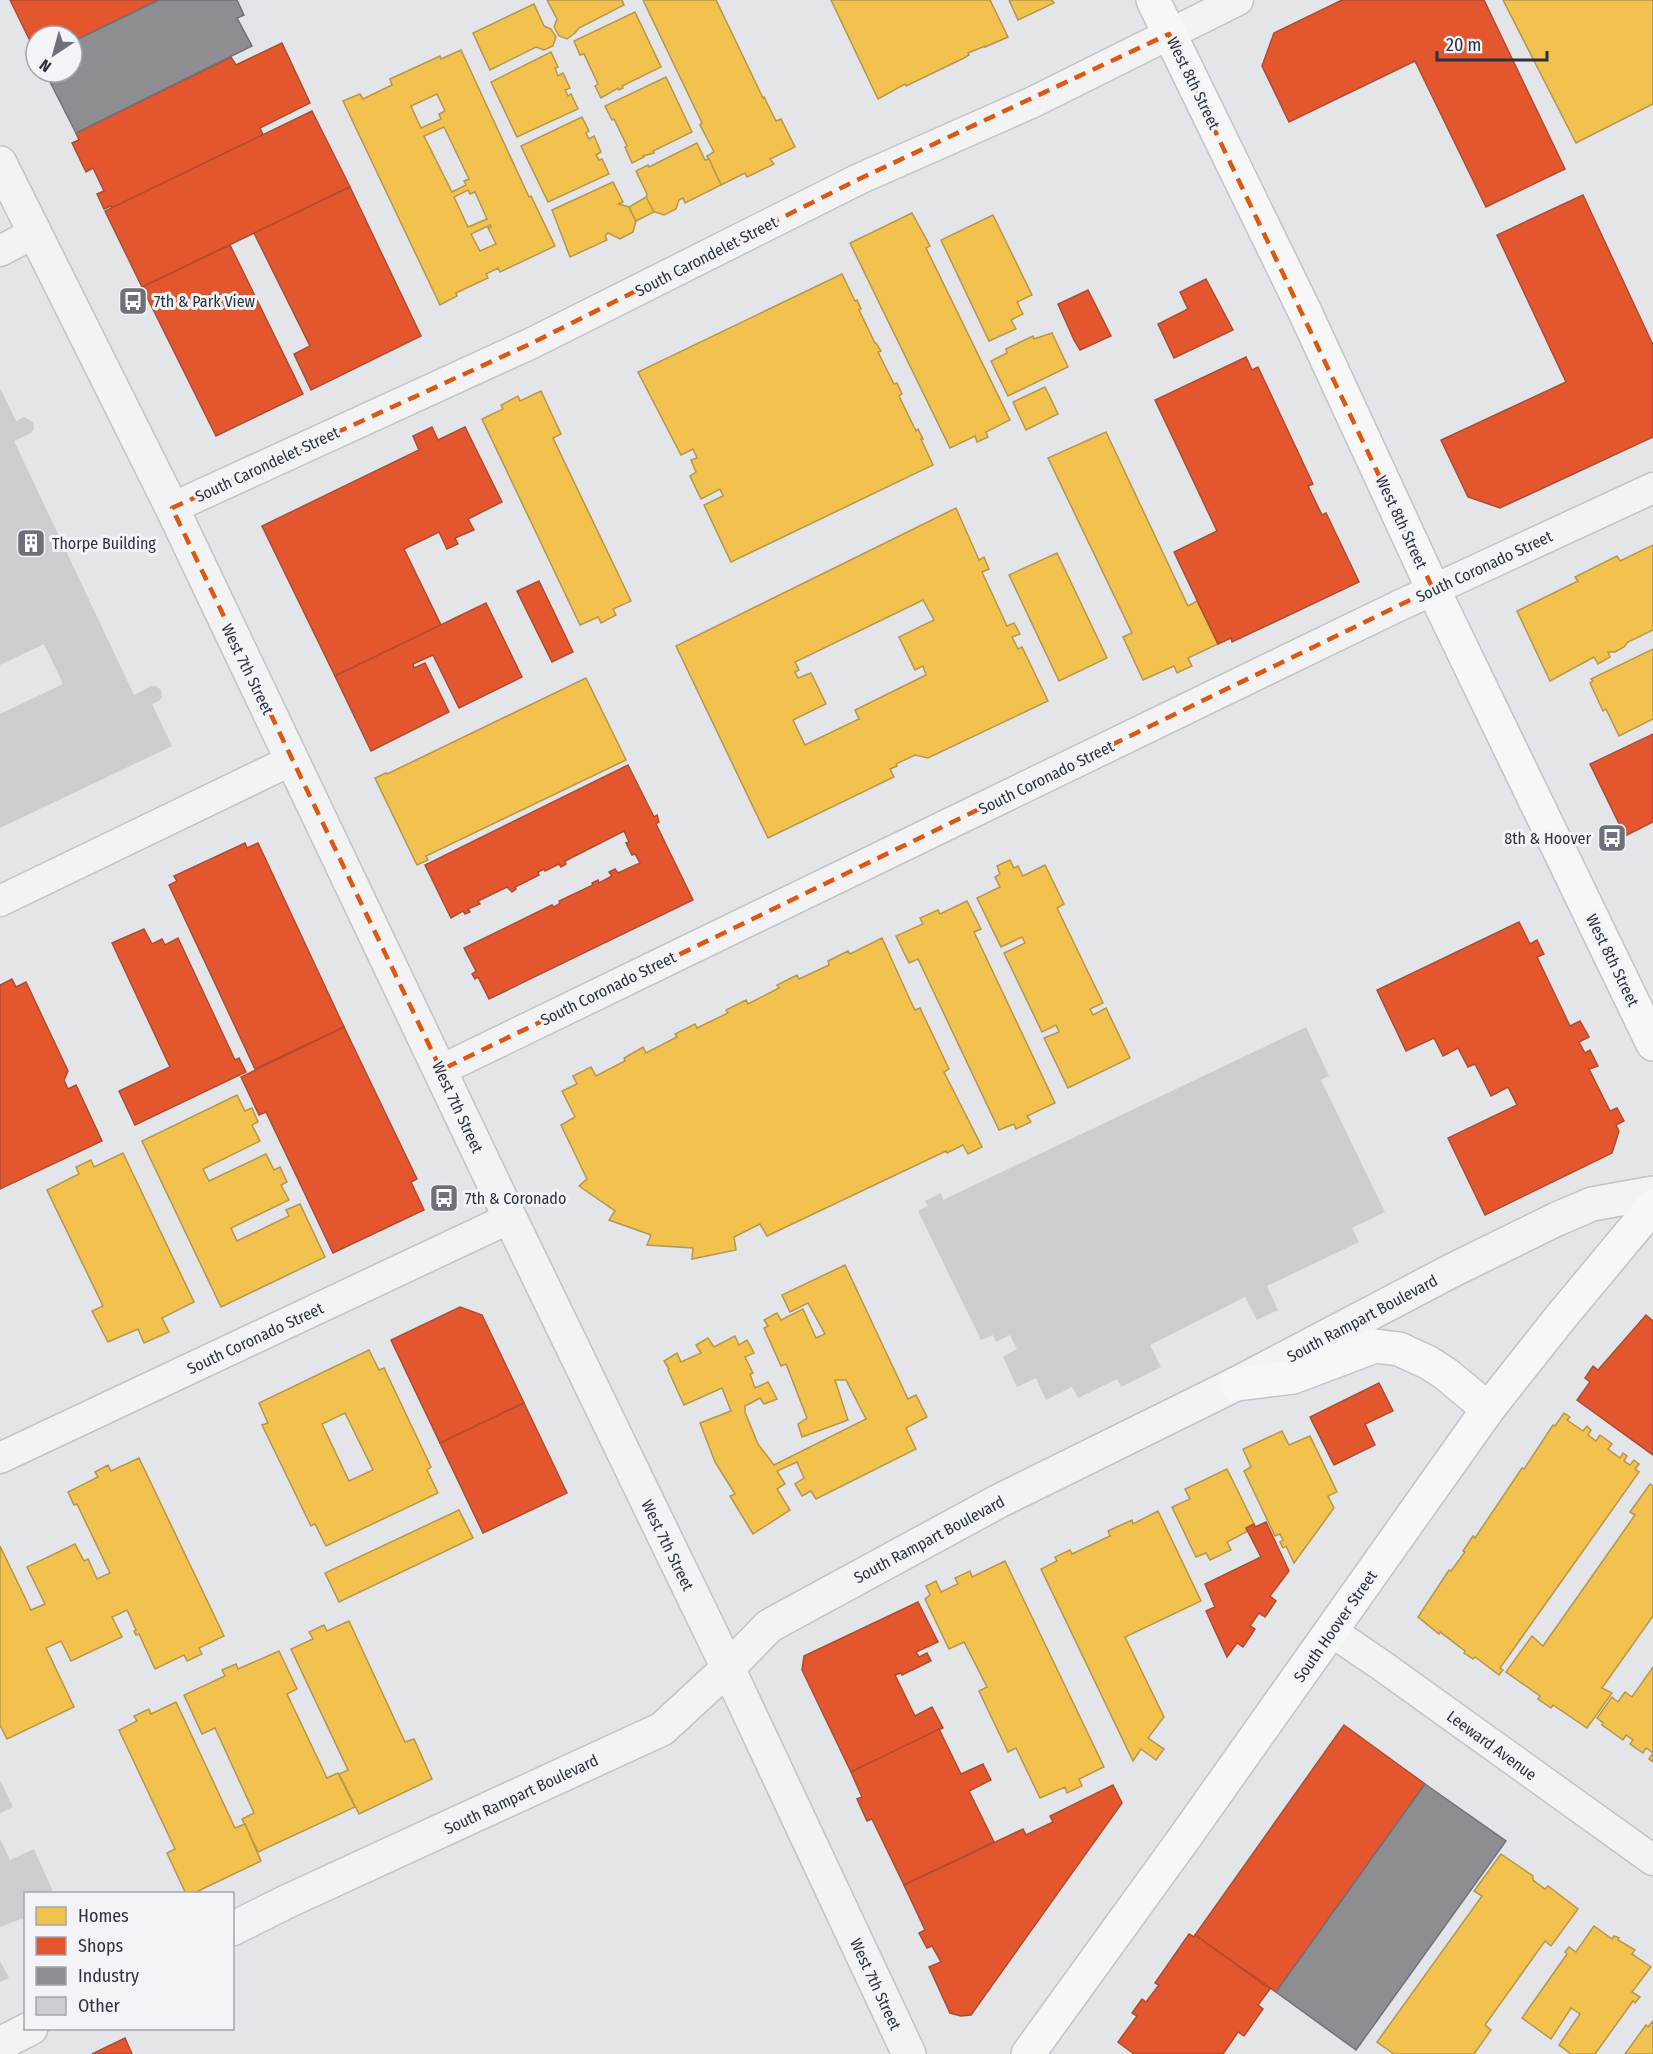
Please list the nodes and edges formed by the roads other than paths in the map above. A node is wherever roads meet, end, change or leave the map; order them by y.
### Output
1 (1153, 0) edge
2 (1238, 0) edge
3 (1169, 34) junction
4 (0, 163) edge
5 (36, 232) junction
6 (0, 251) edge
7 (1653, 488) edge
8 (172, 508) junction
9 (1433, 589) junction
10 (292, 760) junction
11 (0, 901) edge
12 (1653, 1044) edge
13 (441, 1070) junction
14 (1653, 1193) edge
15 (1653, 1206) edge
16 (510, 1218) junction
17 (1236, 1384) junction
18 (1488, 1409) junction
19 (0, 1458) edge
20 (1331, 1631) junction
21 (728, 1668) junction
22 (1653, 1860) edge
23 (234, 1928) edge
24 (27, 2030) edge
25 (0, 2044) edge
26 (909, 2054) edge
27 (1028, 2054) edge

1 - 3 main road, West 8th Street
2 - 3 street, South Carondelet Street
3 - 8 street, South Carondelet Street
3 - 9 main road, West 8th Street
4 - 5 street, West 7th Street
5 - 6 street
5 - 8 street, West 7th Street
7 - 9 street, South Coronado Street
8 - 10 street, West 7th Street
9 - 12 main road, West 8th Street
9 - 13 street, South Coronado Street
10 - 11 street
10 - 13 street, West 7th Street
13 - 16 street, West 7th Street
14 - 17 street, South Rampart Boulevard
15 - 18 main road, South Hoover Street
16 - 19 street, South Coronado Street
16 - 21 street, West 7th Street
17 - 18 main road
17 - 21 street, South Rampart Boulevard
18 - 20 main road, South Hoover Street
20 - 22 street, Leeward Avenue
20 - 27 main road, South Hoover Street
21 - 23 street, South Rampart Boulevard
21 - 26 street, West 7th Street
24 - 25 street

